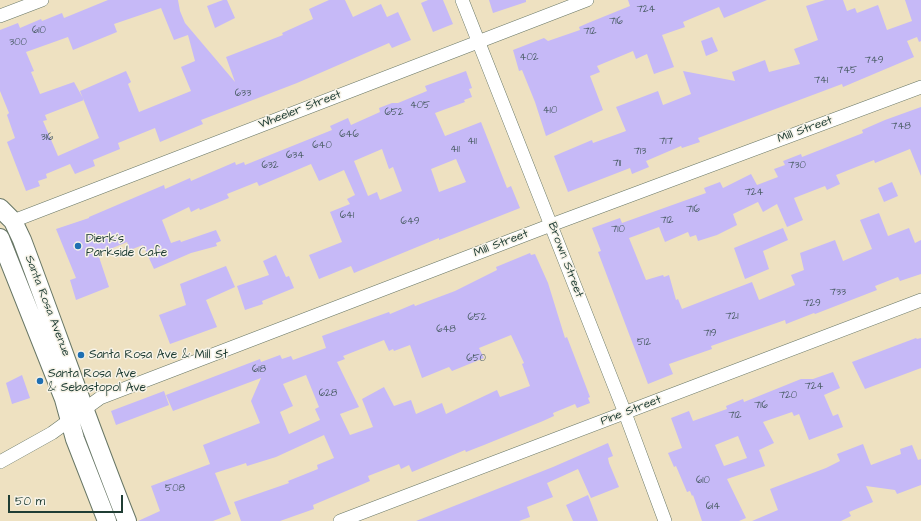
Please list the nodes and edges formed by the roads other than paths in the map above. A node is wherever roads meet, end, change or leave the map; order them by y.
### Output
1 (42, 0) edge
2 (462, 0) edge
3 (587, 0) edge
4 (0, 16) edge
5 (478, 41) junction
6 (921, 87) edge
7 (0, 208) edge
8 (13, 221) junction
9 (551, 225) junction
10 (0, 238) edge
11 (921, 300) edge
12 (85, 408) junction
13 (625, 413) junction
14 (69, 420) junction
15 (0, 462) edge
16 (108, 521) edge
17 (127, 521) edge
18 (340, 521) edge
19 (665, 521) edge

1 - 4 street
2 - 5 street, Brown Street
3 - 5 street, Wheeler Street
5 - 8 street, Wheeler Street
5 - 9 street, Brown Street
6 - 9 street, Mill Street
7 - 8 main road, Santa Rosa Avenue
8 - 12 main road, Santa Rosa Avenue
9 - 12 street, Mill Street
9 - 13 street, Brown Street
10 - 14 main road, Santa Rosa Avenue
11 - 13 street, Pine Street
12 - 14 street, Mill Street
12 - 17 main road, Santa Rosa Avenue
13 - 18 street, Pine Street
13 - 19 street, Brown Street
14 - 15 street, Mill Street
14 - 16 main road, Santa Rosa Avenue

